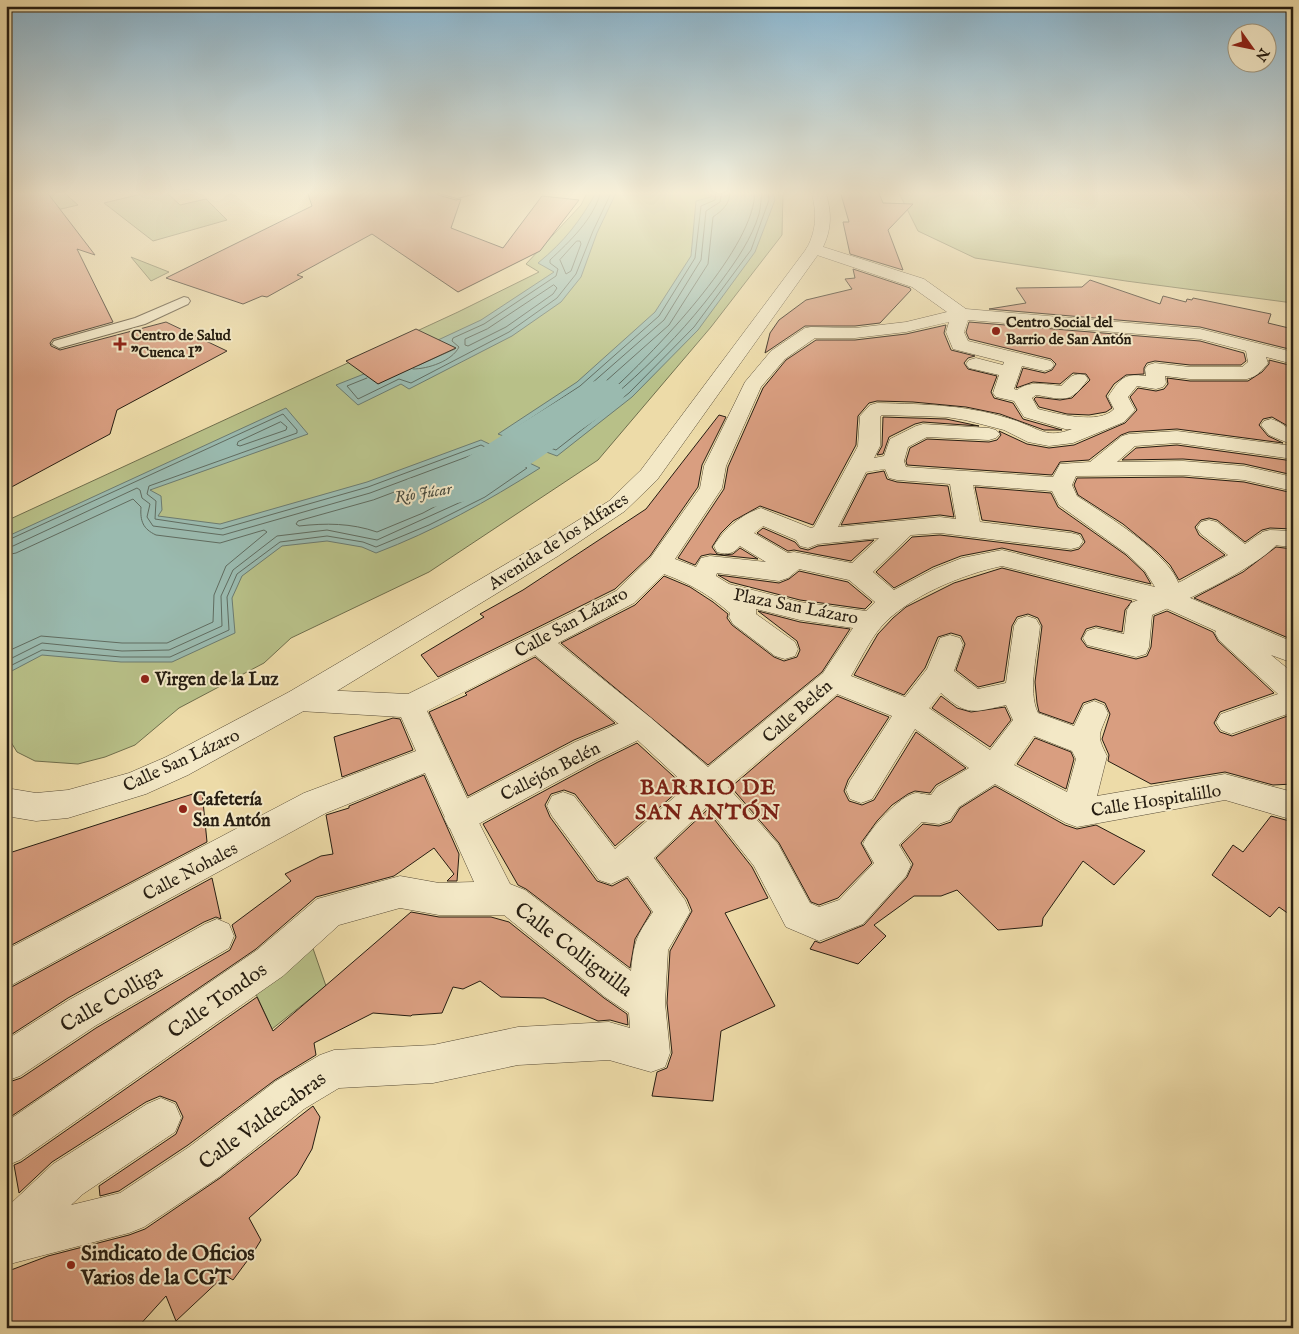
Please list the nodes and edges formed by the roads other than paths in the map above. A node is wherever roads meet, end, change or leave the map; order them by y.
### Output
1 (811, 253) edge
2 (827, 253) edge
3 (184, 301) dead end
4 (961, 314) junction
5 (59, 344) dead end
6 (1254, 348) junction
7 (1293, 358) edge
8 (976, 364) dead end
9 (1044, 365) dead end
10 (1013, 366) junction
11 (1078, 379) dead end
12 (1021, 397) junction
13 (1111, 420) junction
14 (1271, 424) dead end
15 (1034, 438) junction
16 (1149, 439) junction
17 (1293, 439) edge
18 (1293, 453) edge
19 (893, 461) junction
20 (857, 467) junction
21 (1098, 467) junction
22 (1064, 477) junction
23 (960, 478) junction
24 (1293, 484) edge
25 (904, 528) junction
26 (1209, 528) dead end
27 (970, 529) junction
28 (998, 531) junction
29 (737, 533) junction
30 (811, 537) junction
31 (1281, 538) edge
32 (1071, 540) dead end
33 (1246, 557) junction
34 (1002, 558) junction
35 (792, 562) junction
36 (660, 563) junction
37 (857, 573) junction
38 (711, 578) junction
39 (1168, 599) junction
40 (892, 602) junction
41 (1209, 616) junction
42 (871, 621) junction
43 (1027, 626) dead end
44 (1096, 638) dead end
45 (538, 642) junction
46 (950, 645) dead end
47 (785, 649) dead end
48 (1293, 653) edge
49 (939, 674) junction
50 (833, 681) junction
51 (1293, 690) edge
52 (1019, 691) junction
53 (298, 700) junction
54 (1293, 700) edge
55 (411, 706) junction
56 (911, 711) junction
57 (1094, 713) dead end
58 (1028, 721) junction
59 (1231, 722) dead end
60 (642, 726) junction
61 (1084, 742) junction
62 (433, 757) junction
63 (994, 769) junction
64 (708, 786) junction
65 (860, 790) dead end
66 (6, 802) edge
67 (564, 806) dead end
68 (1293, 806) edge
69 (1077, 813) junction
70 (460, 818) junction
71 (633, 856) junction
72 (499, 898) junction
73 (439, 899) joint
74 (217, 936) dead end
75 (6, 970) edge
76 (647, 1003) junction
77 (6, 1062) edge
78 (162, 1118) dead end
79 (6, 1146) edge
80 (6, 1238) edge
81 (6, 1243) edge

1 - 53 street, Avenida de los Alfares
2 - 4 street
3 - 5 lane
4 - 6 street, Calle San Lázaro
4 - 10 street
4 - 36 street, Calle San Lázaro
6 - 7 street, Calle San Lázaro
6 - 13 street
8 - 10 street
9 - 10 street
10 - 12 street
11 - 12 street
12 - 13 street
13 - 15 street
13 - 16 street
14 - 17 street
15 - 19 street
15 - 20 street
15 - 22 street
16 - 18 street
16 - 21 street
19 - 20 street
19 - 23 street
20 - 30 street
21 - 22 street
21 - 24 street
22 - 23 street
22 - 39 street
23 - 27 street
25 - 27 street
25 - 30 street
25 - 37 street
26 - 33 street
27 - 28 street
28 - 32 street
28 - 34 street
29 - 30 street
29 - 35 street, Plaza San Lázaro
29 - 38 street
30 - 35 street
31 - 33 street
33 - 39 street
34 - 39 street, Calle Belén
34 - 40 street, Calle Belén
35 - 37 street, Plaza San Lázaro
35 - 38 street, Plaza San Lázaro
36 - 38 street, Plaza San Lázaro
36 - 45 street, Calle San Lázaro
37 - 40 street
38 - 42 street, Plaza San Lázaro
38 - 47 street, Plaza San Lázaro
39 - 41 street, Calle Belén
39 - 44 street
40 - 42 street, Calle Belén
41 - 48 street, Calle Belén
41 - 51 street, Calle Belén
42 - 50 street, Calle Belén
43 - 52 street
45 - 55 street, Calle San Lázaro
45 - 60 street
46 - 49 street
49 - 52 street
49 - 56 street
50 - 56 street, Calle Hospitalillo
50 - 64 street, Calle Belén
52 - 58 street
53 - 55 street, Calle San Lázaro
53 - 66 street, Calle San Lázaro
54 - 59 street
55 - 62 street
56 - 63 street, Calle Hospitalillo
56 - 65 street
57 - 61 street
58 - 61 street
58 - 63 street
60 - 64 street
60 - 70 street, Callejón Belén
61 - 69 street, Calle Hospitalillo
62 - 70 street, Calle Colliguilla
62 - 75 street, Calle Nohales
63 - 64 street
63 - 69 street, Calle Hospitalillo
64 - 71 street, Callejón Belén
67 - 71 street, Callejón Belén
68 - 69 street, Calle Hospitalillo
70 - 72 street, Calle Colliguilla
71 - 76 street
72 - 73 street, Calle Colliguilla
72 - 76 street, Calle Colliguilla
73 - 79 street, Calle Tondos
74 - 77 street, Calle Colliga
76 - 81 street, Calle Valdecabras
78 - 80 street

